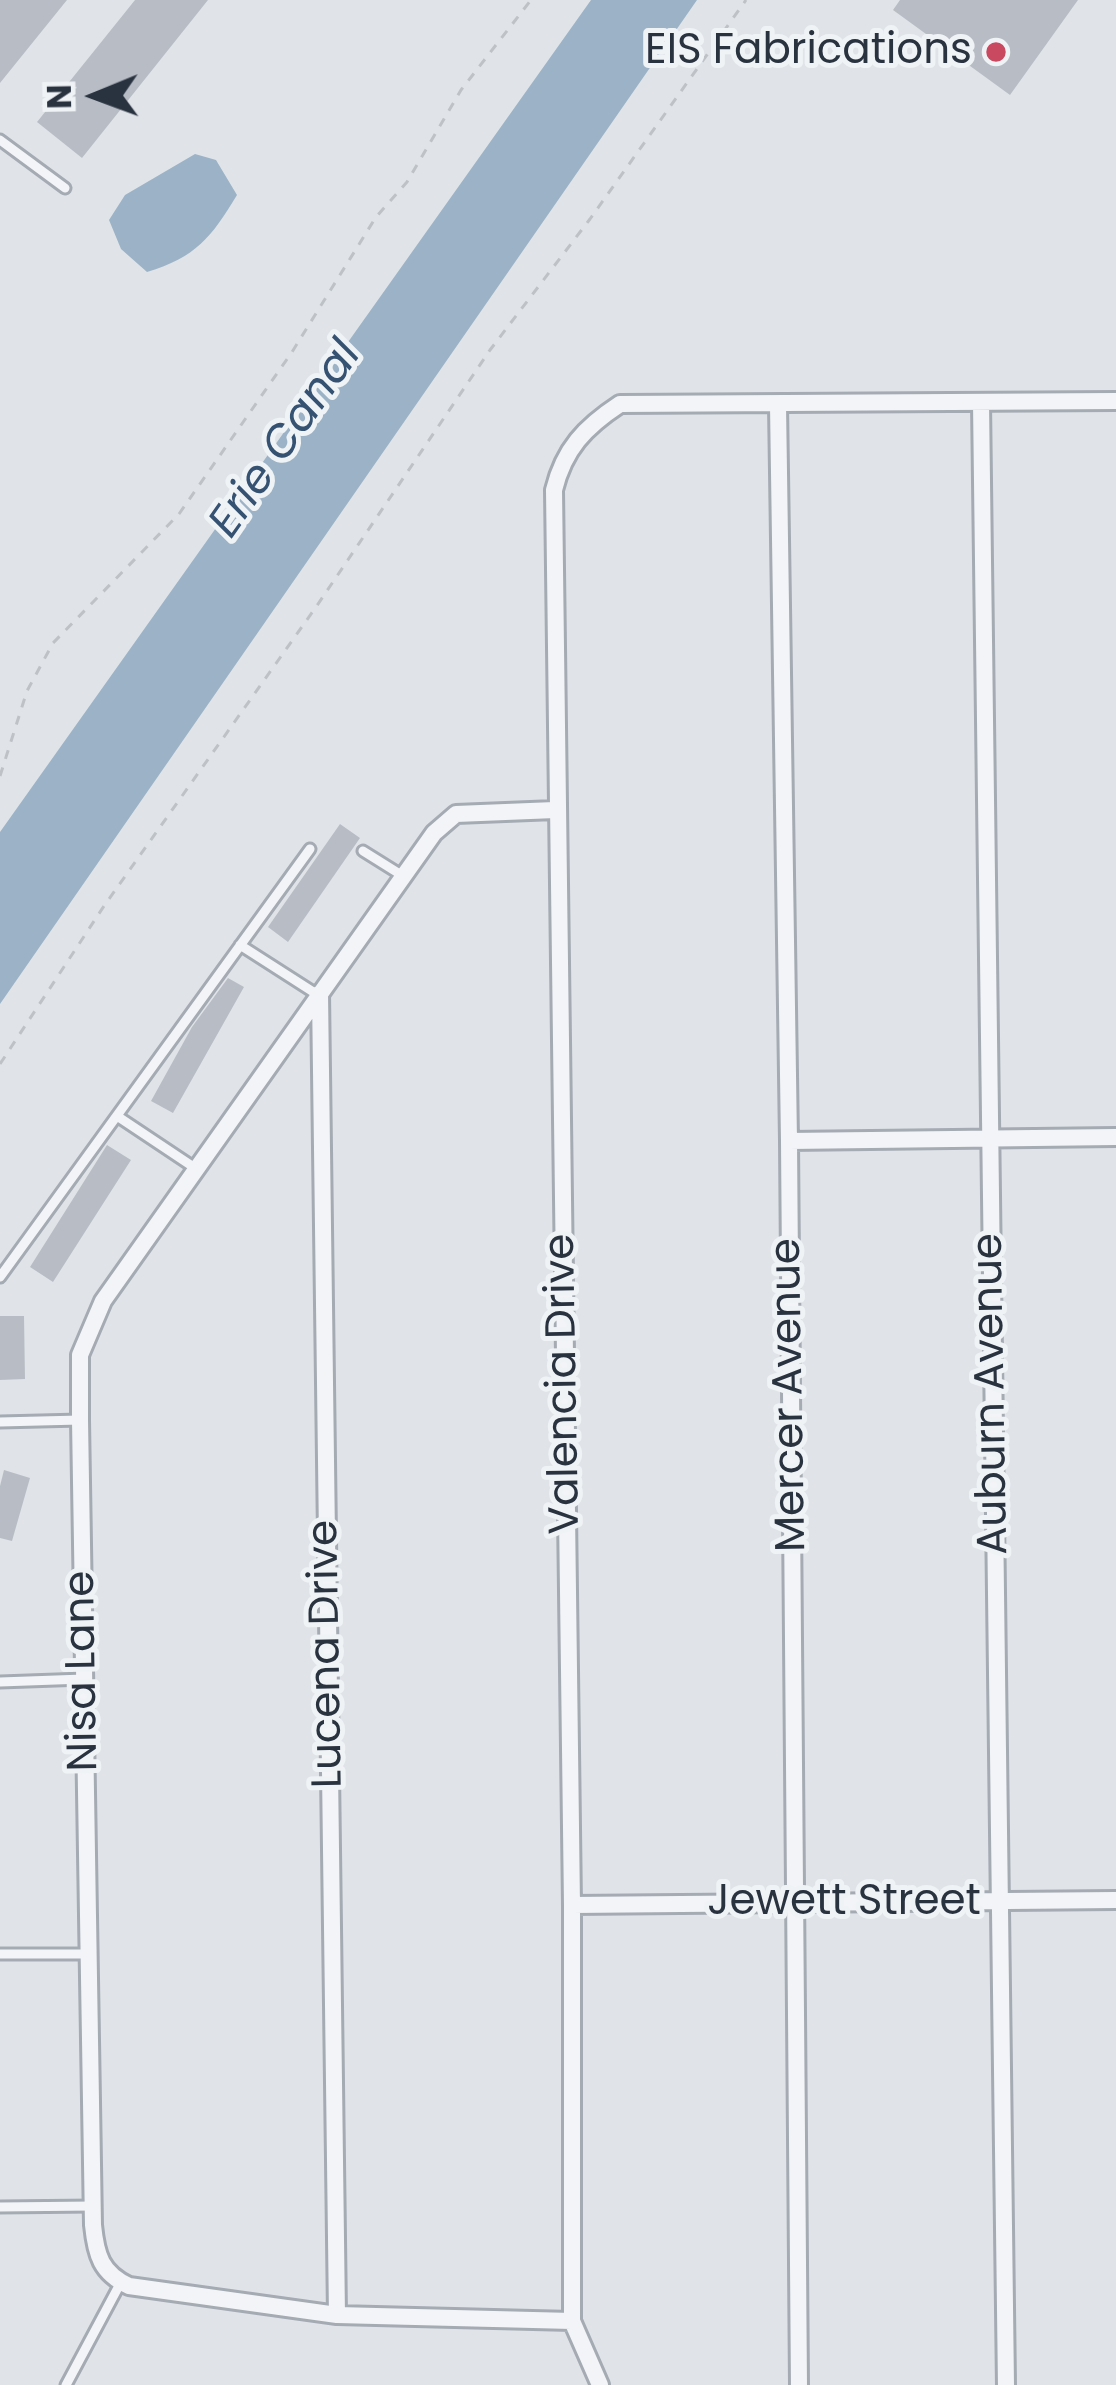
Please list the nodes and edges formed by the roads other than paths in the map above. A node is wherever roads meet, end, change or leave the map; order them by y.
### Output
1 (0, 140) edge
2 (65, 188) dead end
3 (1116, 401) edge
4 (981, 402) junction
5 (778, 405) junction
6 (555, 810) junction
7 (310, 849) dead end
8 (363, 851) dead end
9 (404, 876) junction
10 (240, 945) junction
11 (319, 994) junction
12 (117, 1116) junction
13 (1116, 1137) edge
14 (989, 1139) junction
15 (789, 1141) junction
16 (195, 1168) junction
17 (0, 1277) edge
18 (80, 1420) junction
19 (0, 1422) edge
20 (84, 1679) junction
21 (0, 1682) edge
22 (1116, 1900) edge
23 (1001, 1902) junction
24 (572, 1904) junction
25 (796, 1904) junction
26 (0, 1954) edge
27 (89, 1954) junction
28 (93, 2206) junction
29 (0, 2207) edge
30 (121, 2282) junction
31 (337, 2315) junction
32 (572, 2321) junction
33 (66, 2385) edge
34 (600, 2385) edge
35 (799, 2385) edge
36 (1006, 2385) edge

1 - 2 lane
3 - 4 street
4 - 5 street
4 - 14 street, Auburn Avenue
5 - 6 street, Valencia Drive
5 - 15 street, Mercer Avenue
6 - 9 street, Nisa Lane
6 - 24 street, Valencia Drive
7 - 10 lane
8 - 9 lane
9 - 11 street, Nisa Lane
10 - 11 lane
10 - 12 lane
11 - 16 street, Nisa Lane
11 - 31 street, Lucena Drive
12 - 16 lane
12 - 17 lane
13 - 14 street
14 - 15 street
14 - 23 street, Auburn Avenue
15 - 25 street, Mercer Avenue
16 - 18 street, Nisa Lane
18 - 19 lane
18 - 20 street, Nisa Lane
20 - 21 lane
20 - 27 street, Nisa Lane
22 - 23 street, Jewett Street
23 - 25 street, Jewett Street
23 - 36 street, Auburn Avenue
24 - 25 street, Jewett Street
24 - 32 street, Valencia Drive
25 - 35 street, Mercer Avenue
26 - 27 lane
27 - 28 street, Nisa Lane
28 - 29 lane
28 - 30 street, Nisa Lane
30 - 31 street
30 - 33 lane
31 - 32 street
32 - 34 street, Valencia Drive

